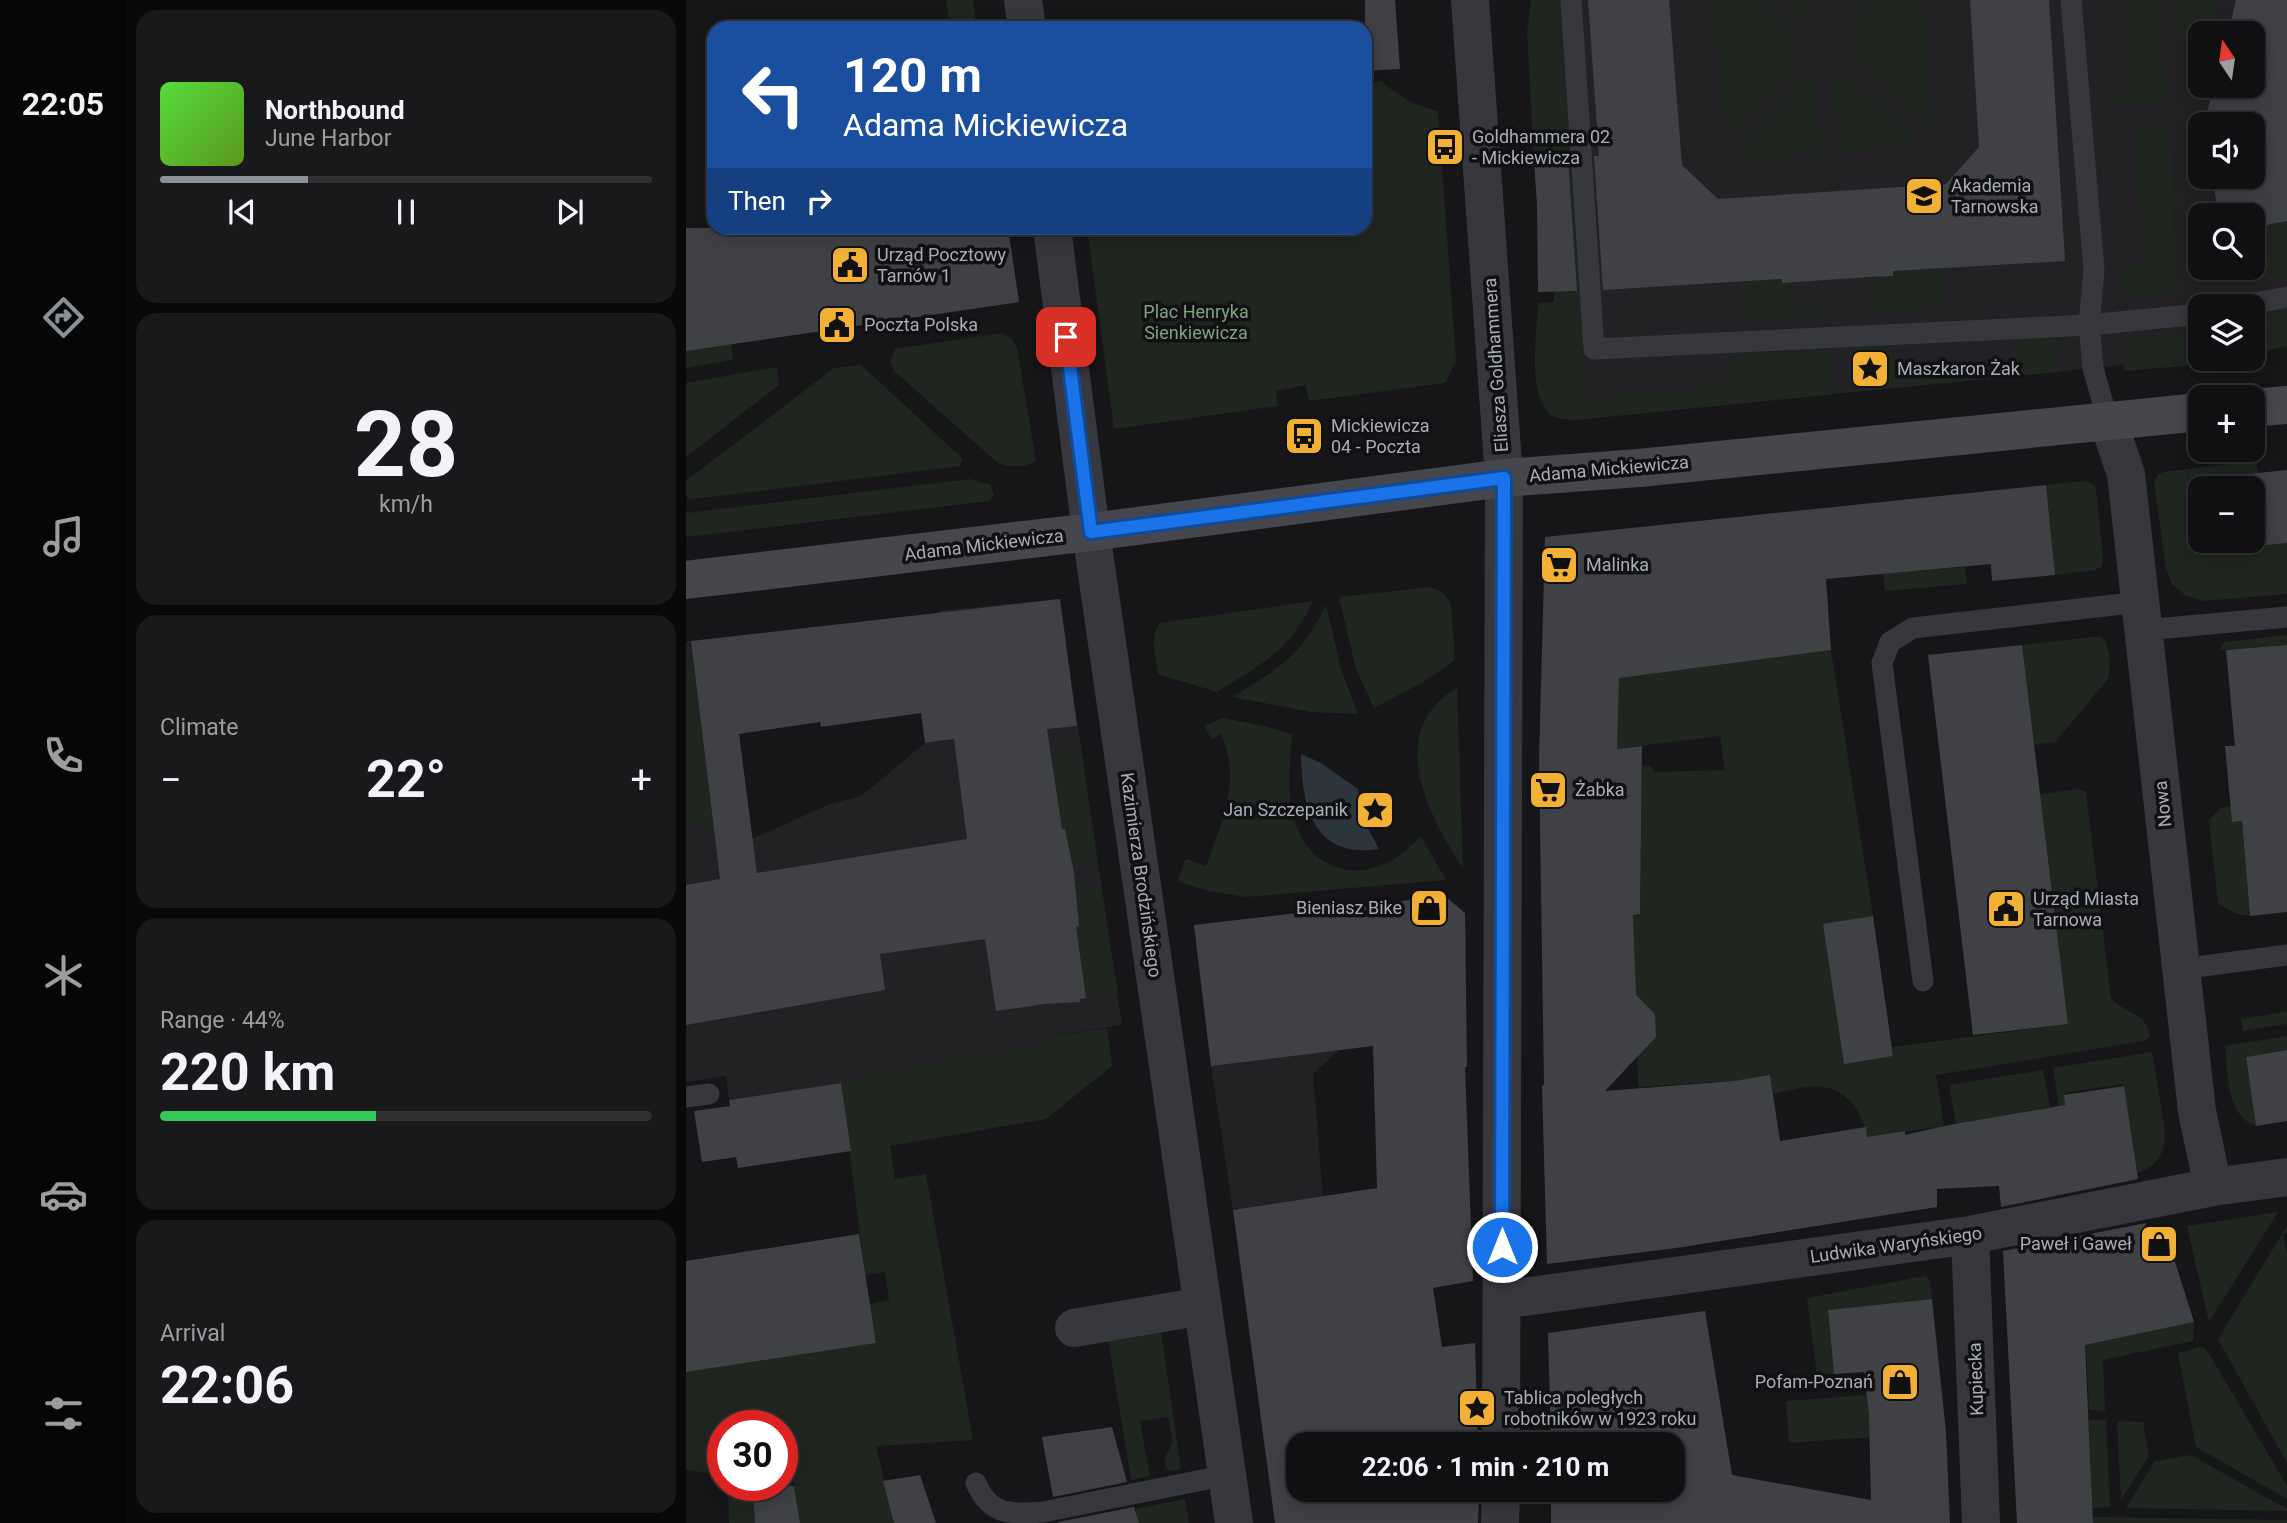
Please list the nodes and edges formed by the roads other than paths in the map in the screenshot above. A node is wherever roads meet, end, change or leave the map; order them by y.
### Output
1 (1023, 0) edge
2 (1469, 0) edge
3 (1571, 0) edge
4 (2071, 0) edge
5 (1026, 21) edge
6 (1053, 235) edge
7 (2287, 297) edge
8 (2265, 301) edge
9 (2188, 315) edge
10 (2089, 325) junction
11 (2287, 405) edge
12 (2265, 407) edge
13 (2188, 413) edge
14 (2108, 421) junction
15 (1504, 478) junction
16 (1091, 532) junction
17 (686, 580) edge
18 (2142, 616) junction
19 (2287, 617) edge
20 (2287, 955) edge
21 (2181, 969) junction
22 (1923, 981) dead end
23 (709, 1094) dead end
24 (686, 1097) edge
25 (2287, 1177) edge
26 (2213, 1187) junction
27 (1970, 1235) junction
28 (1502, 1300) junction
29 (1203, 1306) junction
30 (1074, 1328) dead end
31 (1501, 1432) edge
32 (1227, 1475) junction
33 (976, 1483) dead end
34 (1501, 1502) edge
35 (1234, 1523) edge
36 (1500, 1523) edge
37 (1981, 1523) edge

1 - 5 street
2 - 15 street, Eliasza Goldhammera
3 - 10 lane
4 - 10 lane
6 - 16 street, Kazimierza Brodzińskiego
7 - 8 lane
9 - 10 lane
10 - 14 lane
11 - 12 street
13 - 14 street, Adama Mickiewicza
14 - 15 street, Adama Mickiewicza
14 - 18 street, Nowa
15 - 16 street, Adama Mickiewicza
15 - 28 street, Eliasza Goldhammera
16 - 17 street, Adama Mickiewicza
16 - 29 street, Kazimierza Brodzińskiego
18 - 19 lane
18 - 21 street, Nowa
18 - 22 lane
20 - 21 lane
21 - 26 street, Nowa
23 - 24 lane
25 - 26 street, Ludwika Waryńskiego
26 - 27 street, Ludwika Waryńskiego
27 - 28 street, Ludwika Waryńskiego
27 - 37 street, Kupiecka
28 - 31 street, Eliasza Goldhammera
29 - 30 street
29 - 32 street, Kazimierza Brodzińskiego
32 - 33 lane
32 - 35 street, Kazimierza Brodzińskiego
34 - 36 street

